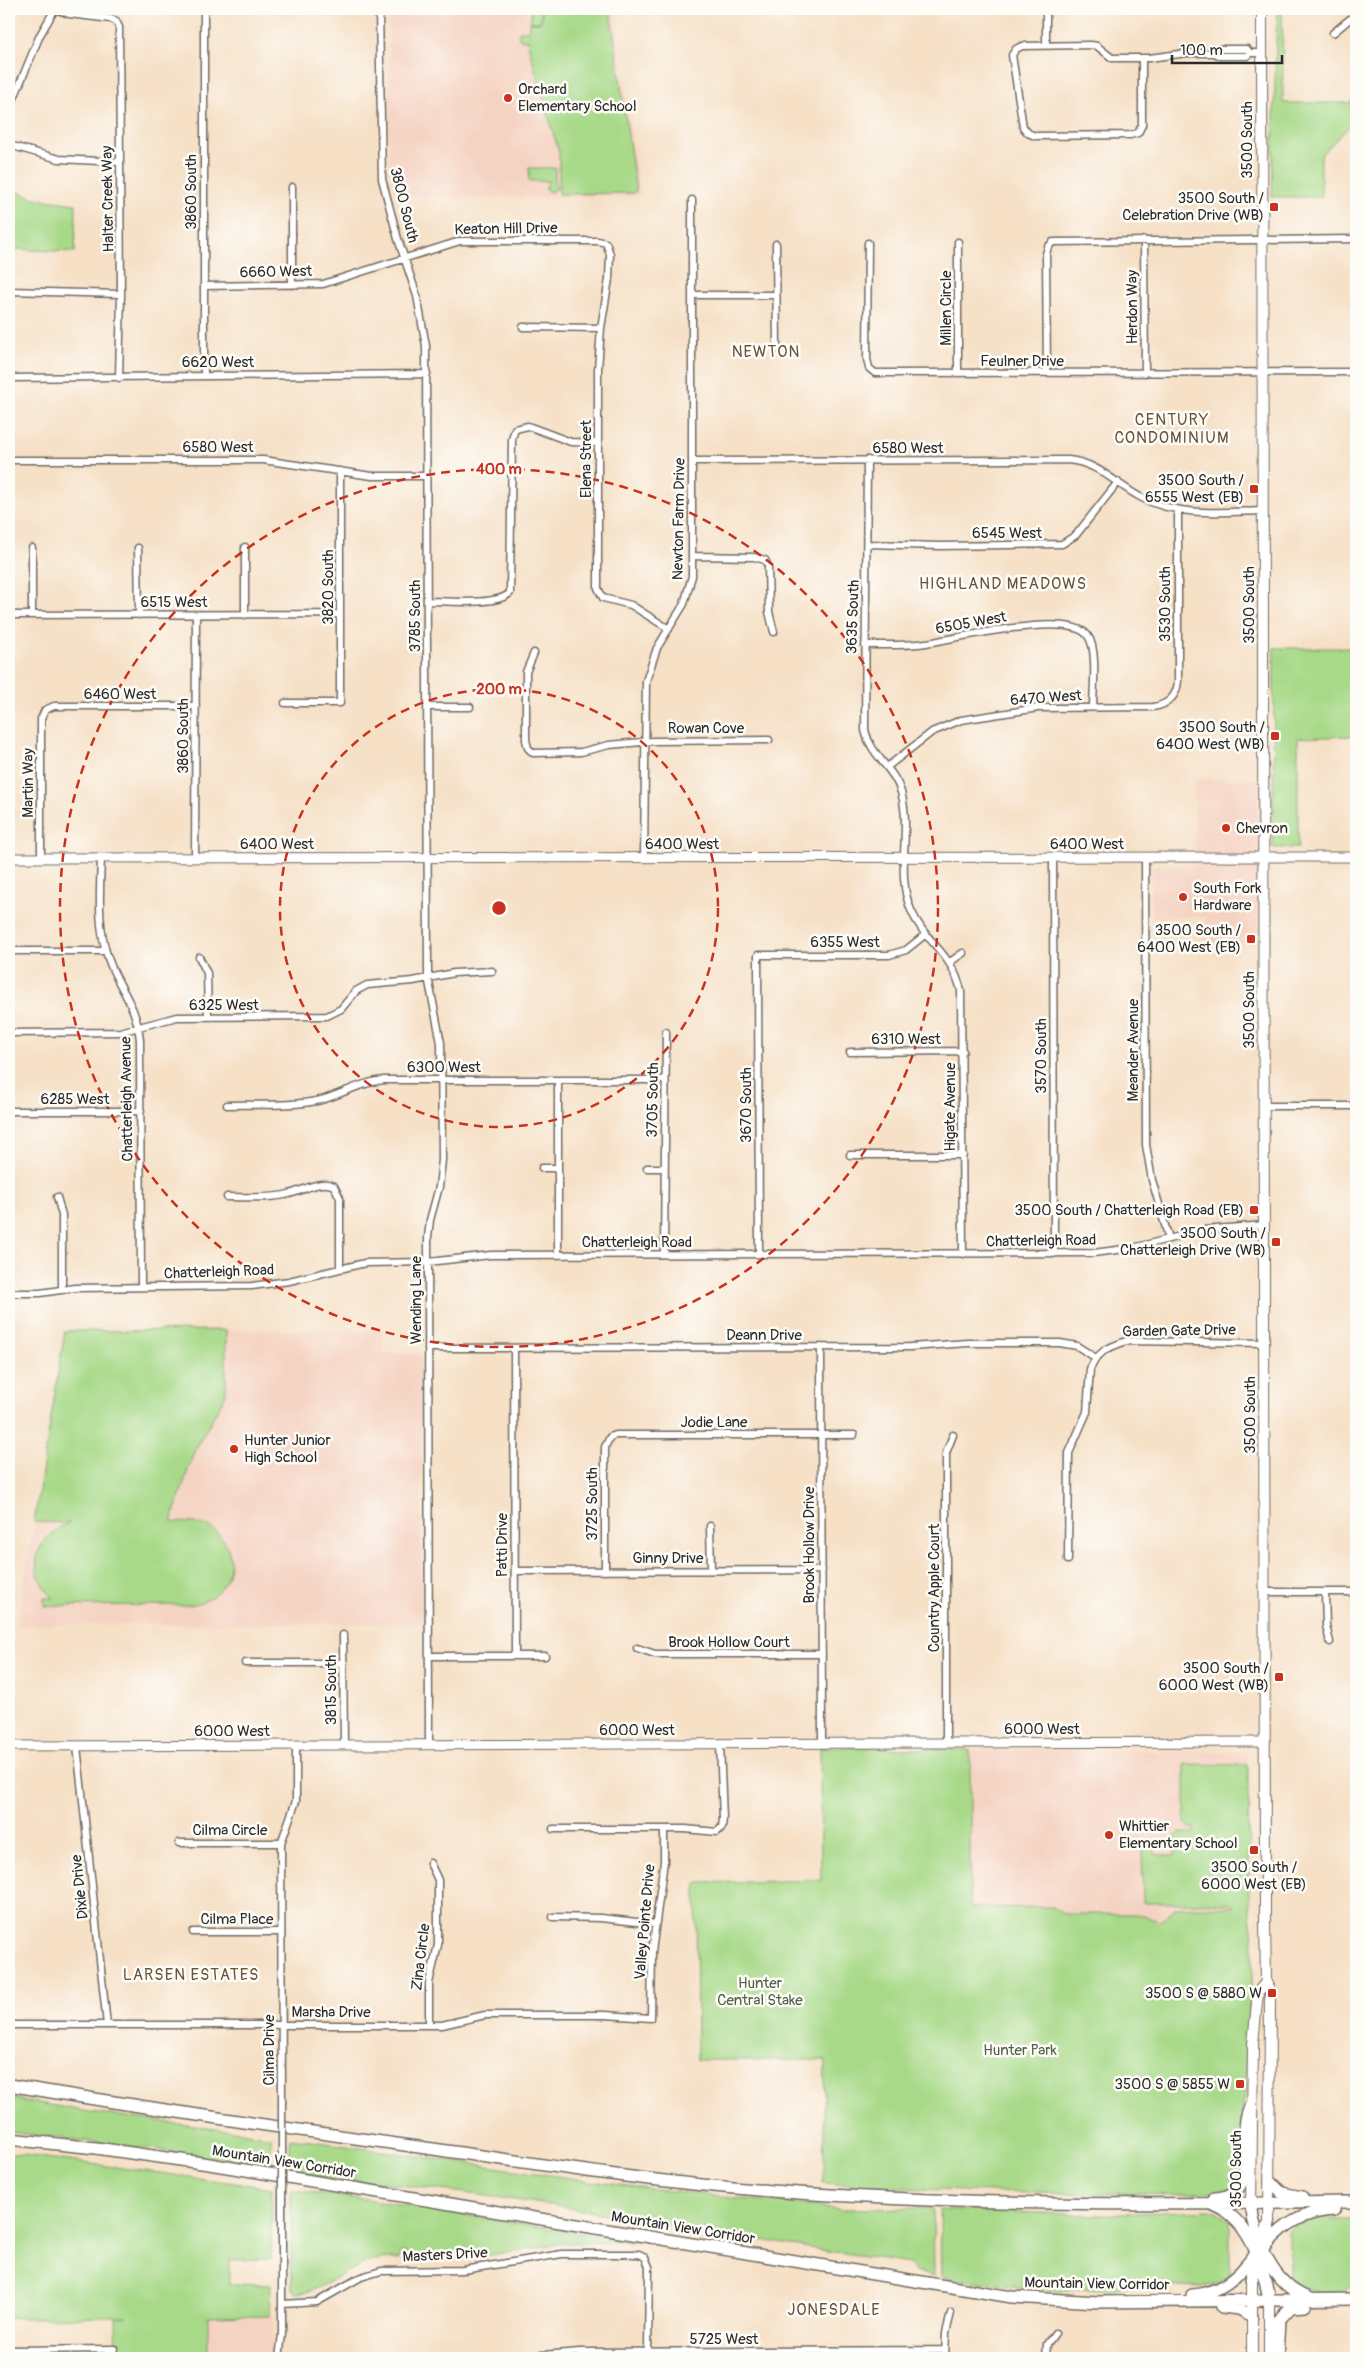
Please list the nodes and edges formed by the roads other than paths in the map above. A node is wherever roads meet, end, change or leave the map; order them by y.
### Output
1 (55, 9) edge
2 (204, 9) edge
3 (379, 9) edge
4 (1046, 9) edge
5 (1262, 9) edge
6 (1356, 14) edge
7 (1333, 33) dead end
8 (1046, 45) junction
9 (1262, 53) junction
10 (1142, 58) junction
11 (9, 110) edge
12 (9, 145) edge
13 (119, 162) junction
14 (292, 187) dead end
15 (692, 200) dead end
16 (1356, 239) edge
17 (1144, 240) junction
18 (1263, 240) junction
19 (958, 242) dead end
20 (868, 243) dead end
21 (776, 244) dead end
22 (608, 246) joint
23 (405, 257) junction
24 (292, 285) junction
25 (204, 286) junction
26 (9, 291) edge
27 (121, 294) junction
28 (692, 295) junction
29 (776, 295) junction
30 (523, 327) dead end
31 (601, 328) junction
32 (777, 349) dead end
33 (1263, 372) junction
34 (1356, 372) edge
35 (958, 373) junction
36 (1047, 373) junction
37 (1145, 373) junction
38 (204, 374) junction
39 (427, 374) junction
40 (9, 378) edge
41 (119, 378) junction
42 (598, 443) junction
43 (9, 460) edge
44 (867, 460) junction
45 (692, 461) junction
46 (340, 471) junction
47 (426, 476) junction
48 (1118, 482) junction
49 (1178, 510) junction
50 (1263, 511) junction
51 (867, 544) junction
52 (245, 547) dead end
53 (32, 548) dead end
54 (138, 548) dead end
55 (693, 556) junction
56 (427, 601) junction
57 (340, 614) junction
58 (9, 615) edge
59 (32, 615) junction
60 (139, 615) junction
61 (196, 615) junction
62 (245, 615) junction
63 (669, 629) junction
64 (774, 632) dead end
65 (865, 645) junction
66 (534, 653) dead end
67 (1173, 697) joint
68 (286, 703) dead end
69 (196, 706) junction
70 (428, 707) junction
71 (470, 707) dead end
72 (1093, 707) junction
73 (45, 710) joint
74 (769, 740) dead end
75 (644, 742) junction
76 (886, 767) junction
77 (1264, 857) junction
78 (1356, 857) edge
79 (9, 858) edge
80 (41, 858) junction
81 (101, 858) junction
82 (195, 858) junction
83 (427, 858) junction
84 (644, 858) junction
85 (904, 858) junction
86 (1053, 858) junction
87 (1145, 858) junction
88 (926, 934) junction
89 (9, 951) edge
90 (106, 951) junction
91 (963, 953) dead end
92 (758, 955) joint
93 (199, 956) dead end
94 (950, 962) junction
95 (492, 971) dead end
96 (428, 977) junction
97 (208, 1017) junction
98 (139, 1027) junction
99 (666, 1032) dead end
100 (9, 1033) edge
101 (850, 1052) dead end
102 (962, 1052) junction
103 (442, 1080) junction
104 (558, 1080) junction
105 (665, 1080) junction
106 (227, 1105) dead end
107 (1265, 1106) junction
108 (1356, 1106) edge
109 (9, 1111) edge
110 (141, 1111) junction
111 (850, 1155) dead end
112 (963, 1155) junction
113 (542, 1168) dead end
114 (558, 1168) junction
115 (647, 1168) dead end
116 (664, 1168) junction
117 (57, 1197) dead end
118 (227, 1197) dead end
119 (1265, 1225) junction
120 (1169, 1239) junction
121 (664, 1254) junction
122 (759, 1254) junction
123 (963, 1254) junction
124 (1054, 1254) junction
125 (558, 1255) junction
126 (428, 1262) junction
127 (340, 1267) junction
128 (141, 1287) junction
129 (62, 1289) junction
130 (9, 1293) edge
131 (1265, 1342) junction
132 (821, 1347) junction
133 (428, 1348) junction
134 (514, 1348) junction
135 (1096, 1358) junction
136 (10, 1377) edge
137 (9, 1387) edge
138 (822, 1435) junction
139 (854, 1435) dead end
140 (953, 1435) dead end
141 (608, 1438) joint
142 (710, 1526) dead end
143 (1068, 1560) dead end
144 (711, 1570) junction
145 (822, 1570) junction
146 (515, 1571) junction
147 (605, 1571) junction
148 (1265, 1592) junction
149 (1325, 1592) junction
150 (1356, 1592) edge
151 (344, 1635) dead end
152 (1330, 1642) dead end
153 (637, 1648) dead end
154 (822, 1654) junction
155 (429, 1656) junction
156 (515, 1656) junction
157 (546, 1656) dead end
158 (245, 1663) dead end
159 (344, 1663) junction
160 (1266, 1742) junction
161 (822, 1743) junction
162 (946, 1743) junction
163 (429, 1744) junction
164 (720, 1744) junction
165 (296, 1745) junction
166 (344, 1745) junction
167 (9, 1746) edge
168 (77, 1746) junction
169 (553, 1829) dead end
170 (664, 1829) junction
171 (281, 1842) junction
172 (179, 1843) dead end
173 (430, 1863) dead end
174 (553, 1917) dead end
175 (654, 1924) junction
176 (193, 1932) dead end
177 (281, 1932) junction
178 (1266, 1982) junction
179 (651, 2018) joint
180 (282, 2024) junction
181 (9, 2025) edge
182 (107, 2025) junction
183 (428, 2025) junction
184 (9, 2085) edge
185 (1252, 2106) junction
186 (9, 2138) edge
187 (1270, 2182) junction
188 (1356, 2196) edge
189 (1356, 2202) edge
190 (1252, 2203) junction
191 (1208, 2204) junction
192 (1270, 2204) junction
193 (1095, 2205) junction
194 (1356, 2210) edge
195 (1270, 2224) joint
196 (1260, 2252) junction
197 (1252, 2280) joint
198 (1313, 2299) junction
199 (1356, 2299) edge
200 (1252, 2300) junction
201 (1269, 2300) junction
202 (1068, 2301) junction
203 (1098, 2302) junction
204 (282, 2304) junction
205 (1356, 2305) edge
206 (951, 2313) dead end
207 (1252, 2316) junction
208 (1055, 2333) dead end
209 (87, 2349) junction
210 (115, 2349) dead end
211 (9, 2350) edge
212 (33, 2350) junction
213 (945, 2350) junction
214 (648, 2352) junction
215 (849, 2354) edge
216 (33, 2358) edge
217 (88, 2358) edge
218 (279, 2358) edge
219 (504, 2358) edge
220 (945, 2358) edge
221 (1046, 2358) edge
222 (1252, 2358) edge
223 (1269, 2358) edge
224 (1277, 2358) edge

1 - 11 street
1 - 13 street, Halter Creek Way
2 - 25 street, 3860 South
3 - 23 street, 3800 South
4 - 8 street
5 - 9 main road, 3500 South
6 - 7 street
8 - 10 street
8 - 10 street
9 - 10 street
9 - 18 main road, 3500 South
12 - 13 street
13 - 27 street, Halter Creek Way
14 - 24 street
15 - 28 street, Newton Farm Drive
16 - 18 street
17 - 18 street
17 - 36 street
17 - 37 street, Herdon Way
18 - 33 main road, 3500 South
19 - 35 street, Millen Circle
20 - 35 street, Feulner Drive
21 - 29 street
22 - 23 street, Keaton Hill Drive
22 - 31 street, Elena Street
23 - 24 street, 6660 West
23 - 39 street, 3800 South
24 - 25 street, 6660 West
25 - 38 street, 3860 South
26 - 27 street
27 - 41 street, Halter Creek Way
28 - 29 street
28 - 45 street, Newton Farm Drive
29 - 32 street
30 - 31 street
31 - 42 street, Elena Street
33 - 34 street, Feulner Drive
33 - 37 street, Feulner Drive
33 - 50 main road, 3500 South
35 - 36 street, Feulner Drive
36 - 37 street, Feulner Drive
38 - 39 street, 6620 West
38 - 41 street, 6620 West
39 - 47 street, 3785 South
40 - 41 street, 6620 West
42 - 56 street
42 - 63 street, Elena Street
43 - 46 street, 6580 West
44 - 45 street, 6580 West
44 - 48 street, 6580 West
44 - 51 street, 3635 South
45 - 55 street, Newton Farm Drive
46 - 47 street, 6580 West
46 - 57 street, 3820 South
47 - 56 street, 3785 South
48 - 49 street, 6580 West
48 - 51 street, 6545 West
49 - 50 street, 6580 West
49 - 67 street, 3530 South
50 - 77 main road, 3500 South
51 - 65 street, 3635 South
52 - 62 street
53 - 59 street
54 - 60 street
55 - 63 street, Newton Farm Drive
55 - 64 street
56 - 70 street, 3785 South
57 - 62 street, 6515 West
57 - 68 street, 3820 South
58 - 59 street, 6515 West
59 - 60 street, 6515 West
60 - 61 street, 6515 West
61 - 62 street, 6515 West
61 - 69 street, 3860 South
63 - 75 street, Newton Farm Drive
65 - 72 street, 6505 West
65 - 76 street, 3635 South
66 - 75 street, Rowan Cove
67 - 72 street, 6470 West
69 - 73 street, 6460 West
69 - 82 street, 3860 South
70 - 71 street
70 - 83 street, 3785 South
72 - 76 street, 6470 West
73 - 80 street, Martin Way
74 - 75 street, Rowan Cove
75 - 84 street, Newton Farm Drive
76 - 85 street, 3635 South
77 - 78 street, 6400 West
77 - 87 street, 6400 West
77 - 107 main road, 3500 South
79 - 80 street, 6400 West
80 - 81 street, 6400 West
81 - 82 street, 6400 West
81 - 90 street, Chatterleigh Avenue
82 - 83 street, 6400 West
83 - 84 street, 6400 West
83 - 96 street, Wending Lane
84 - 85 street, 6400 West
85 - 86 street, 6400 West
85 - 88 street, Higate Avenue
86 - 87 street, 6400 West
86 - 124 street, 3570 South
87 - 120 street, Meander Avenue
88 - 92 street, 6355 West
88 - 94 street, Higate Avenue
89 - 90 street
90 - 98 street, Chatterleigh Avenue
91 - 94 street
92 - 122 street, 3670 South
93 - 97 street
94 - 102 street, Higate Avenue
95 - 96 street, 6325 West
96 - 97 street, 6325 West
96 - 103 street, Wending Lane
97 - 98 street, 6325 West
98 - 100 street, 6325 West
98 - 110 street, Chatterleigh Avenue
99 - 105 street, 3705 South
101 - 102 street, 6310 West
102 - 112 street, Higate Avenue
103 - 104 street, 6300 West
103 - 106 street, 6300 West
103 - 126 street, Wending Lane
104 - 105 street, 6300 West
104 - 114 street
105 - 116 street, 3705 South
107 - 108 street
107 - 119 main road, 3500 South
109 - 110 street, 6285 West
110 - 128 street, Chatterleigh Avenue
111 - 112 street
112 - 123 street, Higate Avenue
113 - 114 street
114 - 125 street
115 - 116 street
116 - 121 street, 3705 South
117 - 129 street
118 - 127 street
119 - 120 street, Chatterleigh Road
119 - 131 main road, 3500 South
120 - 124 street, Chatterleigh Road
121 - 122 street, Chatterleigh Road
121 - 125 street, Chatterleigh Road
122 - 123 street, Chatterleigh Road
123 - 124 street, Chatterleigh Road
125 - 126 street, Chatterleigh Road
126 - 127 street, Chatterleigh Road
126 - 133 street, Wending Lane
127 - 128 street, Chatterleigh Road
128 - 129 street, Chatterleigh Road
129 - 130 street, Chatterleigh Road
131 - 135 street, Garden Gate Drive
131 - 148 main road, 3500 South
132 - 134 street, Deann Drive
132 - 135 street, Deann Drive
132 - 138 street, Brook Hollow Drive
133 - 134 street, Deann Drive
133 - 155 street, Wending Lane
134 - 146 street, Patti Drive
135 - 143 street
136 - 137 street
138 - 139 street, Jodie Lane
138 - 141 street, Jodie Lane
138 - 145 street, Brook Hollow Drive
140 - 162 street, Country Apple Court
141 - 147 street, 3725 South
142 - 144 street
144 - 145 street, Ginny Drive
144 - 147 street, Ginny Drive
145 - 154 street, Brook Hollow Drive
146 - 147 street, Ginny Drive
146 - 156 street, Patti Drive
148 - 149 street
148 - 160 main road, 3500 South
149 - 150 street
149 - 152 street
151 - 159 street, 3815 South
153 - 154 street, Brook Hollow Court
154 - 161 street, Brook Hollow Drive
155 - 156 street
155 - 163 street, Wending Lane
156 - 157 street
158 - 159 street
159 - 166 street, 3815 South
160 - 162 street, 6000 West
160 - 178 main road, 3500 South
161 - 162 street, 6000 West
161 - 164 street, 6000 West
163 - 164 street, 6000 West
163 - 166 street, 6000 West
164 - 170 street
165 - 166 street, 6000 West
165 - 168 street, 6000 West
165 - 171 street, Cilma Drive
167 - 168 street, 6000 West
168 - 182 street, Dixie Drive
169 - 170 street
170 - 175 street, Valley Pointe Drive
171 - 172 street, Cilma Circle
171 - 177 street, Cilma Drive
173 - 183 street, Zina Circle
174 - 175 street
175 - 179 street, Valley Pointe Drive
176 - 177 street, Cilma Place
177 - 180 street, Cilma Drive
178 - 185 main road, 3500 South
178 - 187 main road, 3500 South
179 - 183 street, Marsha Drive
180 - 182 street, Marsha Drive
180 - 183 street, Marsha Drive
180 - 204 street, Cilma Drive, bridge
181 - 182 street, Marsha Drive
184 - 193 highway
185 - 190 main road, 3500 South
185 - 193 highway
186 - 202 highway, Mountain View Corridor
187 - 188 highway
187 - 192 main road, 3500 South
189 - 192 highway
190 - 191 highway
190 - 192 highway
190 - 196 highway
191 - 193 highway
191 - 196 highway
192 - 195 main road, 3500 South
194 - 196 highway
195 - 196 highway
196 - 197 highway
196 - 198 highway
196 - 201 highway
196 - 203 highway
197 - 200 main road
198 - 199 highway, Mountain View Corridor
198 - 201 highway, Mountain View Corridor
200 - 201 highway, Mountain View Corridor
200 - 203 highway, Mountain View Corridor
200 - 207 main road
201 - 223 main road
202 - 203 highway, Mountain View Corridor
202 - 207 highway
204 - 214 street, Masters Drive
204 - 218 street, Cilma Drive
205 - 224 highway
206 - 213 street
207 - 222 main road
208 - 221 street
209 - 210 street
209 - 212 street
209 - 217 street
211 - 212 street
212 - 216 street
213 - 215 street, 5725 West
213 - 220 street
214 - 215 street, 5725 West
214 - 219 street, 5725 West

